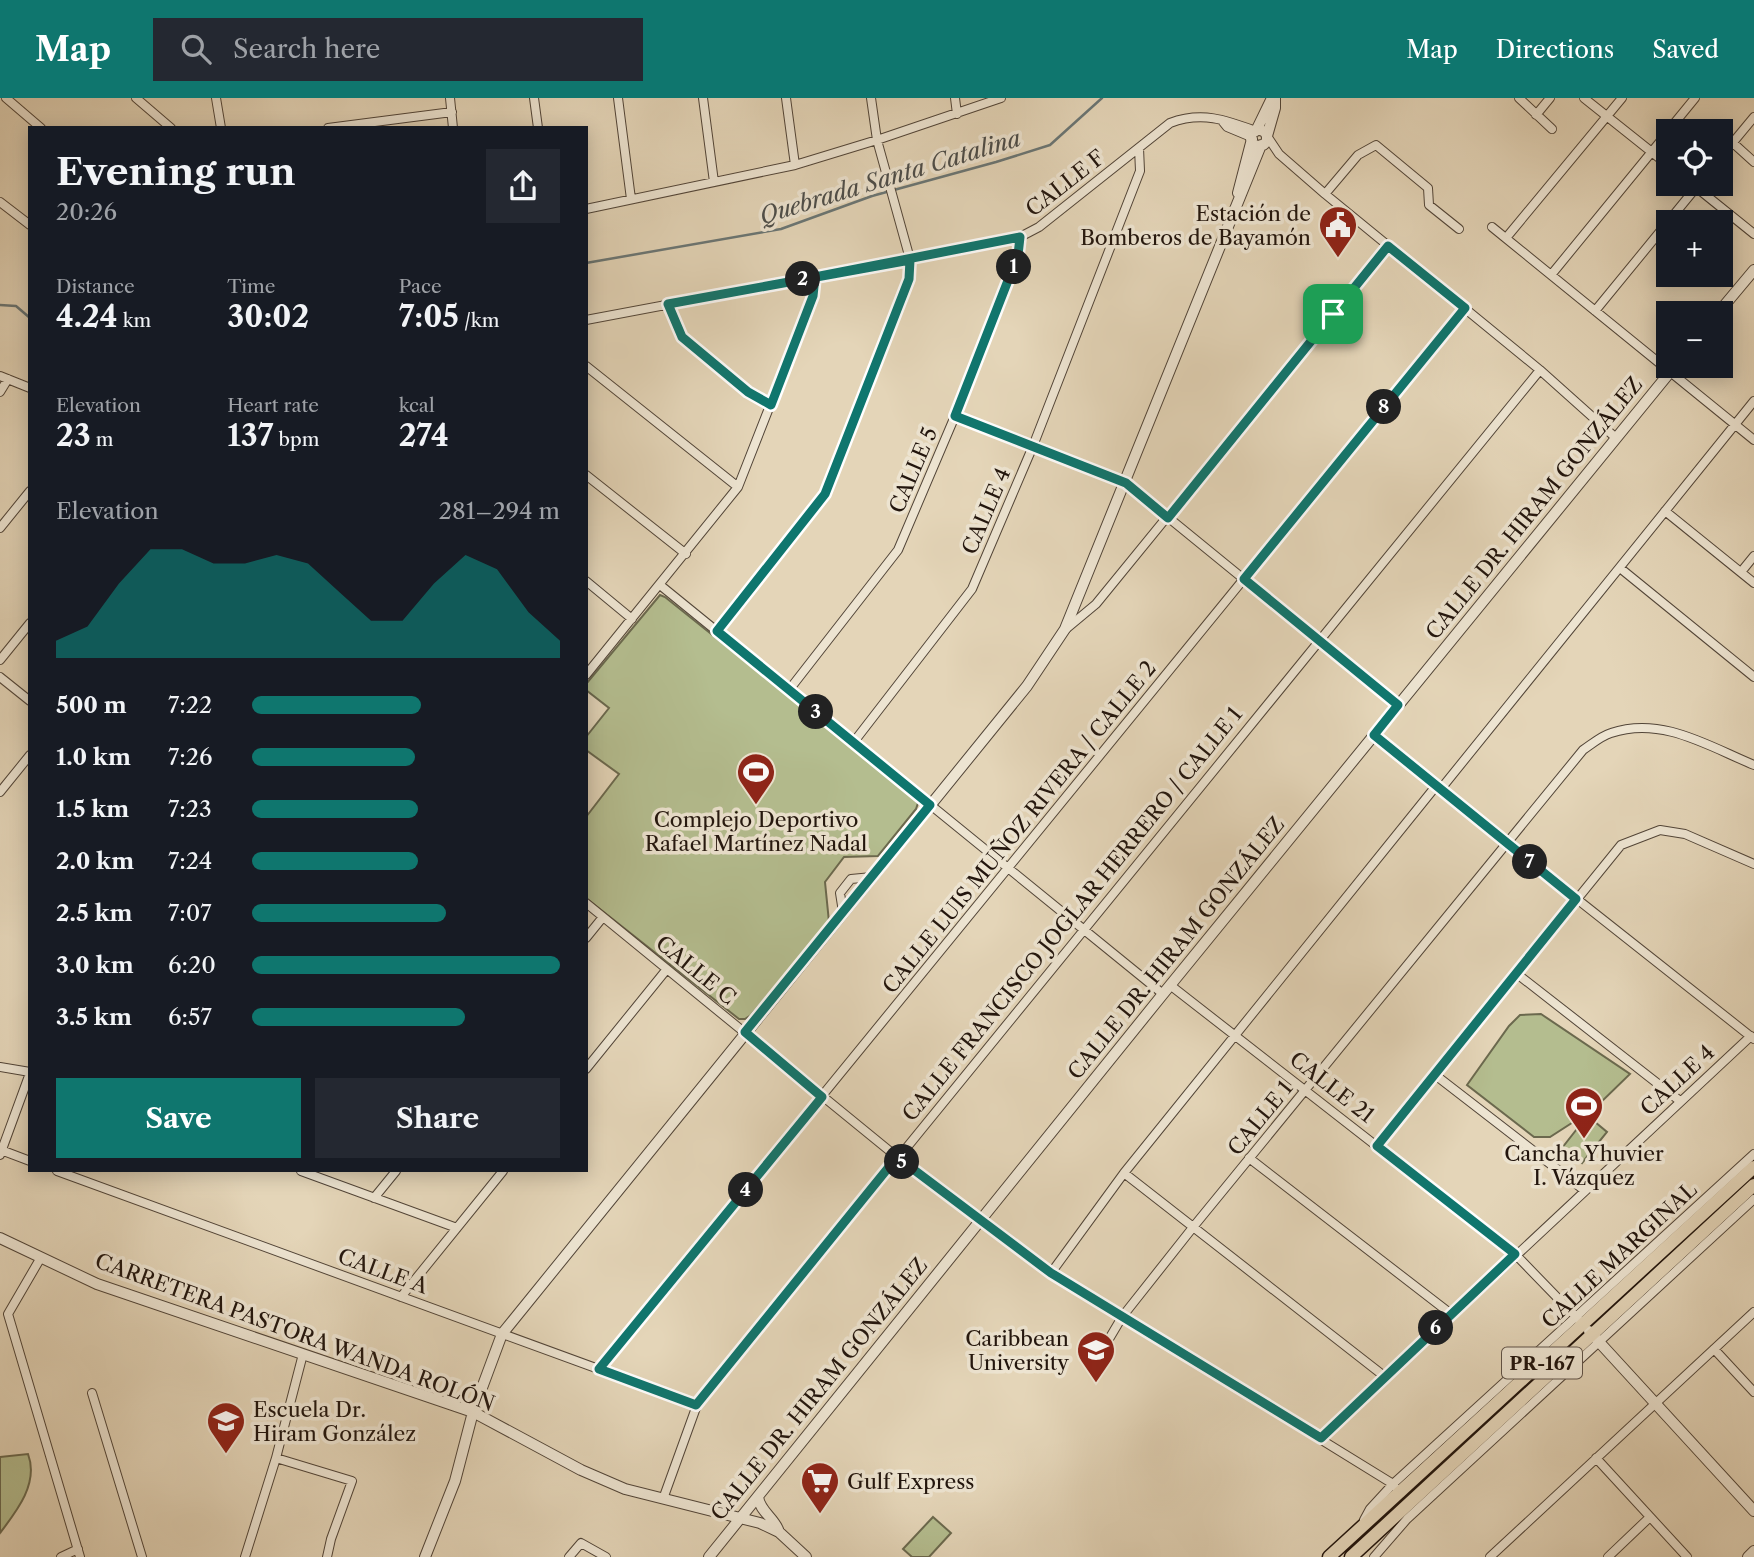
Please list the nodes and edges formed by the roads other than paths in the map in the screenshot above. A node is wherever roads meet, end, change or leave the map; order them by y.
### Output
1 (6, 98) edge
2 (135, 98) edge
3 (216, 98) edge
4 (450, 98) edge
5 (534, 98) edge
6 (618, 98) edge
7 (702, 98) edge
8 (786, 98) edge
9 (871, 98) edge
10 (955, 98) edge
11 (1001, 98) edge
12 (1274, 98) edge
13 (1520, 98) edge
14 (1550, 98) edge
15 (1584, 98) edge
16 (1622, 98) edge
17 (1695, 98) edge
18 (452, 112) junction
19 (957, 114) junction
20 (1536, 115) junction
21 (1607, 116) junction
22 (1754, 117) edge
23 (1678, 119) edge
24 (39, 126) edge
25 (169, 126) edge
26 (221, 126) edge
27 (344, 126) edge
28 (453, 126) edge
29 (538, 126) edge
30 (1552, 129) dead end
31 (1253, 136) junction
32 (877, 140) junction
33 (1264, 140) junction
34 (1733, 143) joint
35 (1656, 146) edge
36 (1139, 148) junction
37 (1651, 152) junction
38 (1656, 156) edge
39 (1754, 162) edge
40 (795, 165) junction
41 (713, 182) junction
42 (1325, 194) junction
43 (1687, 196) edge
44 (1709, 196) edge
45 (631, 199) junction
46 (0, 202) edge
47 (1236, 204) junction
48 (588, 209) edge
49 (28, 223) edge
50 (1492, 227) dead end
51 (1460, 229) dead end
52 (1754, 234) edge
53 (1020, 237) junction
54 (1506, 238) junction
55 (1388, 246) junction
56 (910, 260) junction
57 (1754, 270) edge
58 (1550, 275) junction
59 (815, 277) junction
60 (1728, 301) edge
61 (668, 304) junction
62 (1465, 308) junction
63 (1595, 311) junction
64 (588, 320) edge
65 (1656, 356) edge
66 (588, 368) edge
67 (1540, 369) junction
68 (4, 378) edge
69 (1666, 378) edge
70 (1683, 378) edge
71 (28, 387) edge
72 (0, 392) edge
73 (1754, 401) edge
74 (771, 405) junction
75 (955, 416) junction
76 (1735, 425) junction
77 (1616, 438) junction
78 (1754, 440) edge
79 (1032, 446) junction
80 (588, 477) edge
81 (1126, 483) junction
82 (738, 487) junction
83 (28, 493) edge
84 (1665, 511) junction
85 (1168, 518) junction
86 (0, 528) edge
87 (686, 554) junction
88 (1754, 556) edge
89 (1620, 568) junction
90 (1741, 572) junction
91 (1244, 579) junction
92 (588, 583) edge
93 (1754, 583) edge
94 (660, 585) junction
95 (632, 619) junction
96 (28, 625) edge
97 (1065, 629) junction
98 (717, 631) junction
99 (1319, 640) junction
100 (0, 660) edge
101 (588, 673) edge
102 (0, 677) edge
103 (1754, 677) edge
104 (789, 690) junction
105 (28, 699) edge
106 (1398, 705) junction
107 (1374, 735) junction
108 (853, 743) junction
109 (28, 757) edge
110 (1754, 765) edge
111 (1438, 788) junction
112 (0, 792) edge
113 (930, 805) junction
114 (1506, 843) junction
115 (1754, 864) edge
116 (1008, 868) junction
117 (1576, 899) junction
118 (588, 905) edge
119 (603, 917) junction
120 (1083, 929) junction
121 (588, 936) edge
122 (667, 970) junction
123 (1516, 973) junction
124 (1167, 989) junction
125 (745, 1032) junction
126 (1235, 1036) junction
127 (1753, 1037) edge
128 (0, 1067) edge
129 (588, 1067) edge
130 (28, 1072) edge
131 (1434, 1074) junction
132 (28, 1078) edge
133 (1305, 1090) junction
134 (822, 1097) junction
135 (1680, 1101) junction
136 (1377, 1146) junction
137 (1, 1153) edge
138 (1754, 1154) edge
139 (897, 1157) junction
140 (1250, 1158) junction
141 (28, 1160) edge
142 (1754, 1167) edge
143 (60, 1172) edge
144 (304, 1172) edge
145 (395, 1172) edge
146 (502, 1172) edge
147 (1124, 1173) junction
148 (1754, 1185) edge
149 (1584, 1190) junction
150 (374, 1198) junction
151 (1754, 1199) edge
152 (980, 1220) junction
153 (1194, 1226) junction
154 (457, 1228) junction
155 (0, 1238) edge
156 (1515, 1254) junction
157 (40, 1259) junction
158 (1051, 1273) junction
159 (401, 1297) junction
160 (1754, 1312) edge
161 (1451, 1314) junction
162 (1122, 1317) junction
163 (1588, 1330) junction
164 (502, 1334) junction
165 (1109, 1339) dead end
166 (1714, 1349) junction
167 (303, 1354) junction
168 (599, 1369) junction
169 (1384, 1376) junction
170 (1754, 1392) edge
171 (92, 1393) dead end
172 (1655, 1404) junction
173 (696, 1405) junction
174 (473, 1412) junction
175 (1321, 1438) junction
176 (276, 1458) junction
177 (1596, 1458) junction
178 (1397, 1488) junction
179 (758, 1497) junction
180 (663, 1499) junction
181 (1754, 1511) edge
182 (1650, 1517) junction
183 (741, 1518) junction
184 (779, 1532) junction
185 (1754, 1551) edge
186 (79, 1553) edge
187 (61, 1557) edge
188 (142, 1557) edge
189 (245, 1557) edge
190 (327, 1557) edge
191 (425, 1557) edge
192 (569, 1557) edge
193 (606, 1557) edge
194 (709, 1557) edge
195 (806, 1557) edge
196 (1329, 1557) edge
197 (1350, 1557) edge
198 (1374, 1557) edge
199 (1490, 1557) edge
200 (1608, 1557) edge
201 (1687, 1557) edge
202 (1748, 1557) edge

1 - 24 street
2 - 25 street
3 - 26 street
4 - 18 street
5 - 29 street
6 - 45 street
7 - 41 street
8 - 40 street
9 - 32 street
10 - 19 street
11 - 19 street
12 - 31 street
12 - 33 street
13 - 20 street
14 - 20 street
15 - 21 street
16 - 21 street
17 - 23 street
18 - 27 street
18 - 28 street
19 - 32 street
20 - 30 street
21 - 37 street
21 - 54 street
22 - 34 street
31 - 33 street
31 - 36 street, CALLE F
31 - 47 street
32 - 40 street
32 - 56 street
33 - 42 street
33 - 47 street
34 - 39 street
35 - 37 street
36 - 53 street, CALLE F
36 - 79 street, CALLE 4
37 - 38 street
37 - 58 street
40 - 41 street
41 - 45 street
42 - 51 street
42 - 55 street
43 - 63 street
44 - 52 street
45 - 48 street
46 - 49 street
47 - 81 street
50 - 54 street
53 - 56 street, CALLE F
53 - 75 street, CALLE 5
54 - 58 street
55 - 62 street
55 - 85 street
56 - 59 street, CALLE F
56 - 98 street
57 - 60 street
58 - 63 street
59 - 61 street, CALLE F
59 - 74 street
61 - 64 street, CALLE F
61 - 74 street
62 - 67 street
62 - 91 street, CALLE LUIS MUÑOZ RIVERA / CALLE 2
63 - 65 street
66 - 82 street
67 - 77 street
67 - 99 street, CALLE FRANCISCO JOGLAR HERRERO / CALLE 1
68 - 71 street
68 - 72 street
69 - 77 street, CALLE DR. HIRAM GONZÁLEZ
70 - 76 street
73 - 76 street
74 - 82 street
75 - 79 street
75 - 104 street, CALLE 5
76 - 78 street
76 - 84 street
77 - 106 street, CALLE DR. HIRAM GONZÁLEZ
79 - 81 street
79 - 108 street, CALLE 4
80 - 87 street
81 - 85 street
81 - 97 street
82 - 87 street
83 - 86 street
84 - 89 street
84 - 90 street
85 - 91 street
85 - 97 street
87 - 94 street
88 - 90 street
89 - 103 street
89 - 111 street
90 - 93 street
91 - 99 street
91 - 116 street, CALLE LUIS MUÑOZ RIVERA / CALLE 2
92 - 95 street
94 - 95 street
94 - 98 street, CALLE 21
95 - 101 street
96 - 100 street
97 - 113 street
98 - 104 street, CALLE 21
99 - 106 street
99 - 120 street, CALLE FRANCISCO JOGLAR HERRERO / CALLE 1
102 - 105 street
104 - 108 street, CALLE 21
106 - 107 street, CALLE DR. HIRAM GONZÁLEZ
107 - 111 street
107 - 124 street, CALLE DR. HIRAM GONZÁLEZ
108 - 113 street, CALLE 21
109 - 112 street
110 - 114 street, CALLE 1
111 - 114 street
111 - 126 street
113 - 116 street, CALLE 21
113 - 125 street
114 - 117 street
114 - 133 street, CALLE 1
115 - 117 street
116 - 120 street, CALLE 21
116 - 134 street, CALLE LUIS MUÑOZ RIVERA / CALLE 2
117 - 123 street
117 - 127 street
118 - 119 street, CALLE C
119 - 121 street
119 - 122 street, CALLE C
120 - 124 street, CALLE 21
120 - 139 street, CALLE FRANCISCO JOGLAR HERRERO / CALLE 1
122 - 125 street, CALLE C
122 - 129 street
123 - 131 street
123 - 135 street
124 - 126 street, CALLE 21
124 - 152 street, CALLE DR. HIRAM GONZÁLEZ
125 - 134 street, CALLE C
125 - 164 street
126 - 133 street, CALLE 21
126 - 147 street
127 - 135 street, CALLE 4
128 - 130 street
131 - 136 street
131 - 149 street
132 - 137 street
133 - 136 street, CALLE 21
133 - 140 street, CALLE 1
134 - 139 street, CALLE C
134 - 168 street, CALLE LUIS MUÑOZ RIVERA / CALLE 2
135 - 149 street, CALLE 4
136 - 156 street, CALLE 21
137 - 141 street
138 - 163 street, CALLE MARGINAL
139 - 152 street, CALLE C
139 - 173 street, CALLE FRANCISCO JOGLAR HERRERO / CALLE 1
140 - 153 street, CALLE 1
140 - 161 street
142 - 163 main road, PR-167
143 - 159 street, CALLE A
144 - 150 street
145 - 150 street
146 - 154 street
147 - 153 street
147 - 158 street
148 - 163 main road, PR-167
149 - 156 street, CALLE 4
150 - 154 street
151 - 163 street, CALLE MARGINAL
152 - 158 street, CALLE C
152 - 179 street, CALLE DR. HIRAM GONZÁLEZ
153 - 162 street, CALLE 1
153 - 169 street
154 - 159 street
155 - 157 street, CARRETERA PASTORA WANDA ROLÓN
156 - 161 street, CALLE 4
156 - 163 street, CALLE 21
157 - 167 street, CARRETERA PASTORA WANDA ROLÓN
157 - 186 street
158 - 162 street, CALLE C
159 - 164 street, CALLE A
160 - 166 street
161 - 169 street, CALLE 4
162 - 165 street, CALLE 1
162 - 175 street, CALLE C
163 - 172 street
163 - 178 main road, PR-167
163 - 197 main road, PR-167
163 - 198 street, CALLE MARGINAL
164 - 168 street, CALLE A
164 - 174 street
166 - 170 street
166 - 172 street
167 - 174 street, CARRETERA PASTORA WANDA ROLÓN
167 - 176 street
168 - 173 street, CALLE A
169 - 175 street, CALLE 4
171 - 188 street
172 - 177 street
172 - 181 street
173 - 180 street, CALLE FRANCISCO JOGLAR HERRERO / CALLE 1
174 - 180 street, CARRETERA PASTORA WANDA ROLÓN
174 - 191 street
175 - 178 street, CALLE C
176 - 189 street
176 - 190 street
177 - 182 street
177 - 199 street
178 - 196 main road, PR-167
179 - 183 street, CALLE DR. HIRAM GONZÁLEZ
179 - 184 street
180 - 183 street, CARRETERA PASTORA WANDA ROLÓN
182 - 200 street
182 - 201 street
183 - 184 street, CARRETERA PASTORA WANDA ROLÓN
183 - 194 street, CALLE DR. HIRAM GONZÁLEZ
184 - 195 street, CARRETERA PASTORA WANDA ROLÓN
185 - 202 street
186 - 187 street
192 - 193 street

